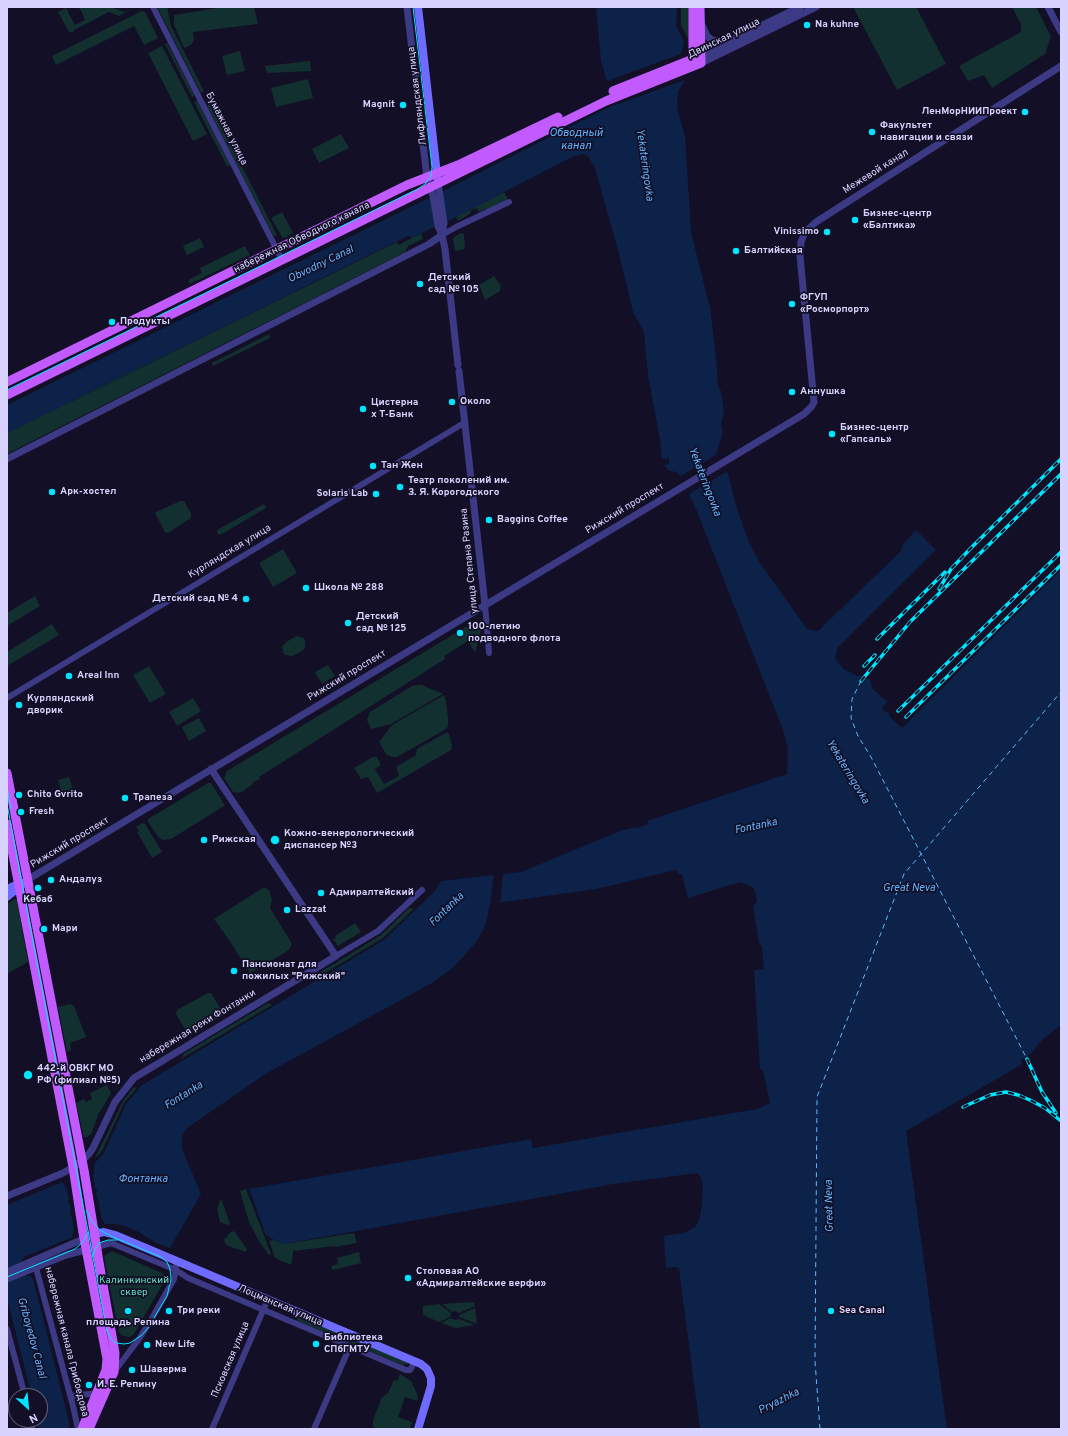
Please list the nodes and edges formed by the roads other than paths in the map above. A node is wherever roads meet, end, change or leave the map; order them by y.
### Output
1 (153, 7) edge
2 (407, 7) edge
3 (418, 7) edge
4 (693, 7) edge
5 (700, 7) edge
6 (800, 7) edge
7 (816, 7) edge
8 (1048, 7) edge
9 (700, 20) junction
10 (1061, 32) edge
11 (735, 39) junction
12 (698, 59) junction
13 (1061, 66) edge
14 (606, 97) joint
15 (427, 178) junction
16 (435, 186) junction
17 (509, 202) dead end
18 (805, 232) joint
19 (442, 235) junction
20 (276, 250) junction
21 (282, 260) junction
22 (7, 382) edge
23 (7, 395) edge
24 (464, 423) junction
25 (7, 459) edge
26 (485, 605) junction
27 (489, 653) dead end
28 (7, 698) edge
29 (211, 769) junction
30 (7, 774) edge
31 (7, 824) edge
32 (22, 884) junction
33 (7, 889) edge
34 (422, 890) dead end
35 (7, 897) edge
36 (336, 956) junction
37 (82, 1160) junction
38 (74, 1171) junction
39 (7, 1196) edge
40 (95, 1231) junction
41 (83, 1235) junction
42 (97, 1247) junction
43 (86, 1249) junction
44 (178, 1261) junction
45 (35, 1264) junction
46 (25, 1268) junction
47 (176, 1270) junction
48 (7, 1272) edge
49 (214, 1276) junction
50 (7, 1279) edge
51 (210, 1287) junction
52 (268, 1299) junction
53 (264, 1310) junction
54 (297, 1311) junction
55 (292, 1322) junction
56 (7, 1329) edge
57 (350, 1346) junction
58 (411, 1359) junction
59 (110, 1371) junction
60 (22, 1388) edge
61 (101, 1394) junction
62 (70, 1396) junction
63 (78, 1429) edge
64 (82, 1429) edge
65 (89, 1429) edge
66 (212, 1429) edge
67 (314, 1429) edge
68 (418, 1429) edge

1 - 20 street, Бумажная улица
2 - 15 street, Лифляндская улица
3 - 16 main road, Лифляндская улица
4 - 12 main road
5 - 9 main road
6 - 11 street, Двинская улица
7 - 12 street, Двинская улица
8 - 10 street
9 - 11 street
9 - 12 main road
11 - 12 street, Двинская улица
12 - 14 main road, Двинская улица
13 - 18 street, Межевой канал
14 - 16 main road, набережная Обводного канала
15 - 16 main road, набережная Обводного канала
15 - 20 main road, набережная Обводного канала
16 - 19 street, улица Степана Разина
16 - 21 main road, набережная Обводного канала
17 - 19 street
18 - 26 street, Рижский проспект
19 - 24 street, улица Степана Разина
19 - 25 street
20 - 21 street, Бумажная улица
20 - 22 main road, набережная Обводного канала
21 - 23 main road, набережная Обводного канала
24 - 26 street, улица Степана Разина
24 - 28 street, Курляндская улица
26 - 27 street, улица Степана Разина
26 - 29 street, Рижский проспект
29 - 32 street, Рижский проспект
29 - 36 street
30 - 32 main road
31 - 32 main road
32 - 33 main road, Рижский проспект
32 - 35 main road, Рижский проспект
32 - 37 main road
32 - 38 main road
34 - 36 street, набережная реки Фонтанки
36 - 37 street, набережная реки Фонтанки
37 - 38 street, набережная реки Фонтанки
37 - 40 main road
38 - 39 street, набережная реки Фонтанки
38 - 41 main road
40 - 41 street
40 - 42 main road
40 - 44 main road
41 - 43 main road
41 - 45 street
42 - 43 street
42 - 47 street
42 - 59 main road
43 - 45 street
43 - 59 main road
44 - 47 street
44 - 49 main road, Лоцманская улица
45 - 46 street
45 - 62 street, набережная канала Грибоедова
46 - 48 street
46 - 50 street
47 - 51 street, Лоцманская улица
47 - 59 street
49 - 51 street
49 - 52 main road, Лоцманская улица
51 - 53 street, Лоцманская улица
52 - 53 street, Псковская улица
52 - 54 main road, Лоцманская улица
53 - 55 street, Лоцманская улица
53 - 66 street, Псковская улица
54 - 55 street
54 - 58 main road, Лоцманская улица
55 - 57 street, Лоцманская улица
56 - 60 street
57 - 58 street, Лоцманская улица
57 - 67 street
58 - 68 main road, Лоцманская улица
59 - 61 main road
59 - 61 main road
61 - 62 street
61 - 64 main road
61 - 65 main road
62 - 63 street, набережная канала Грибоедова

